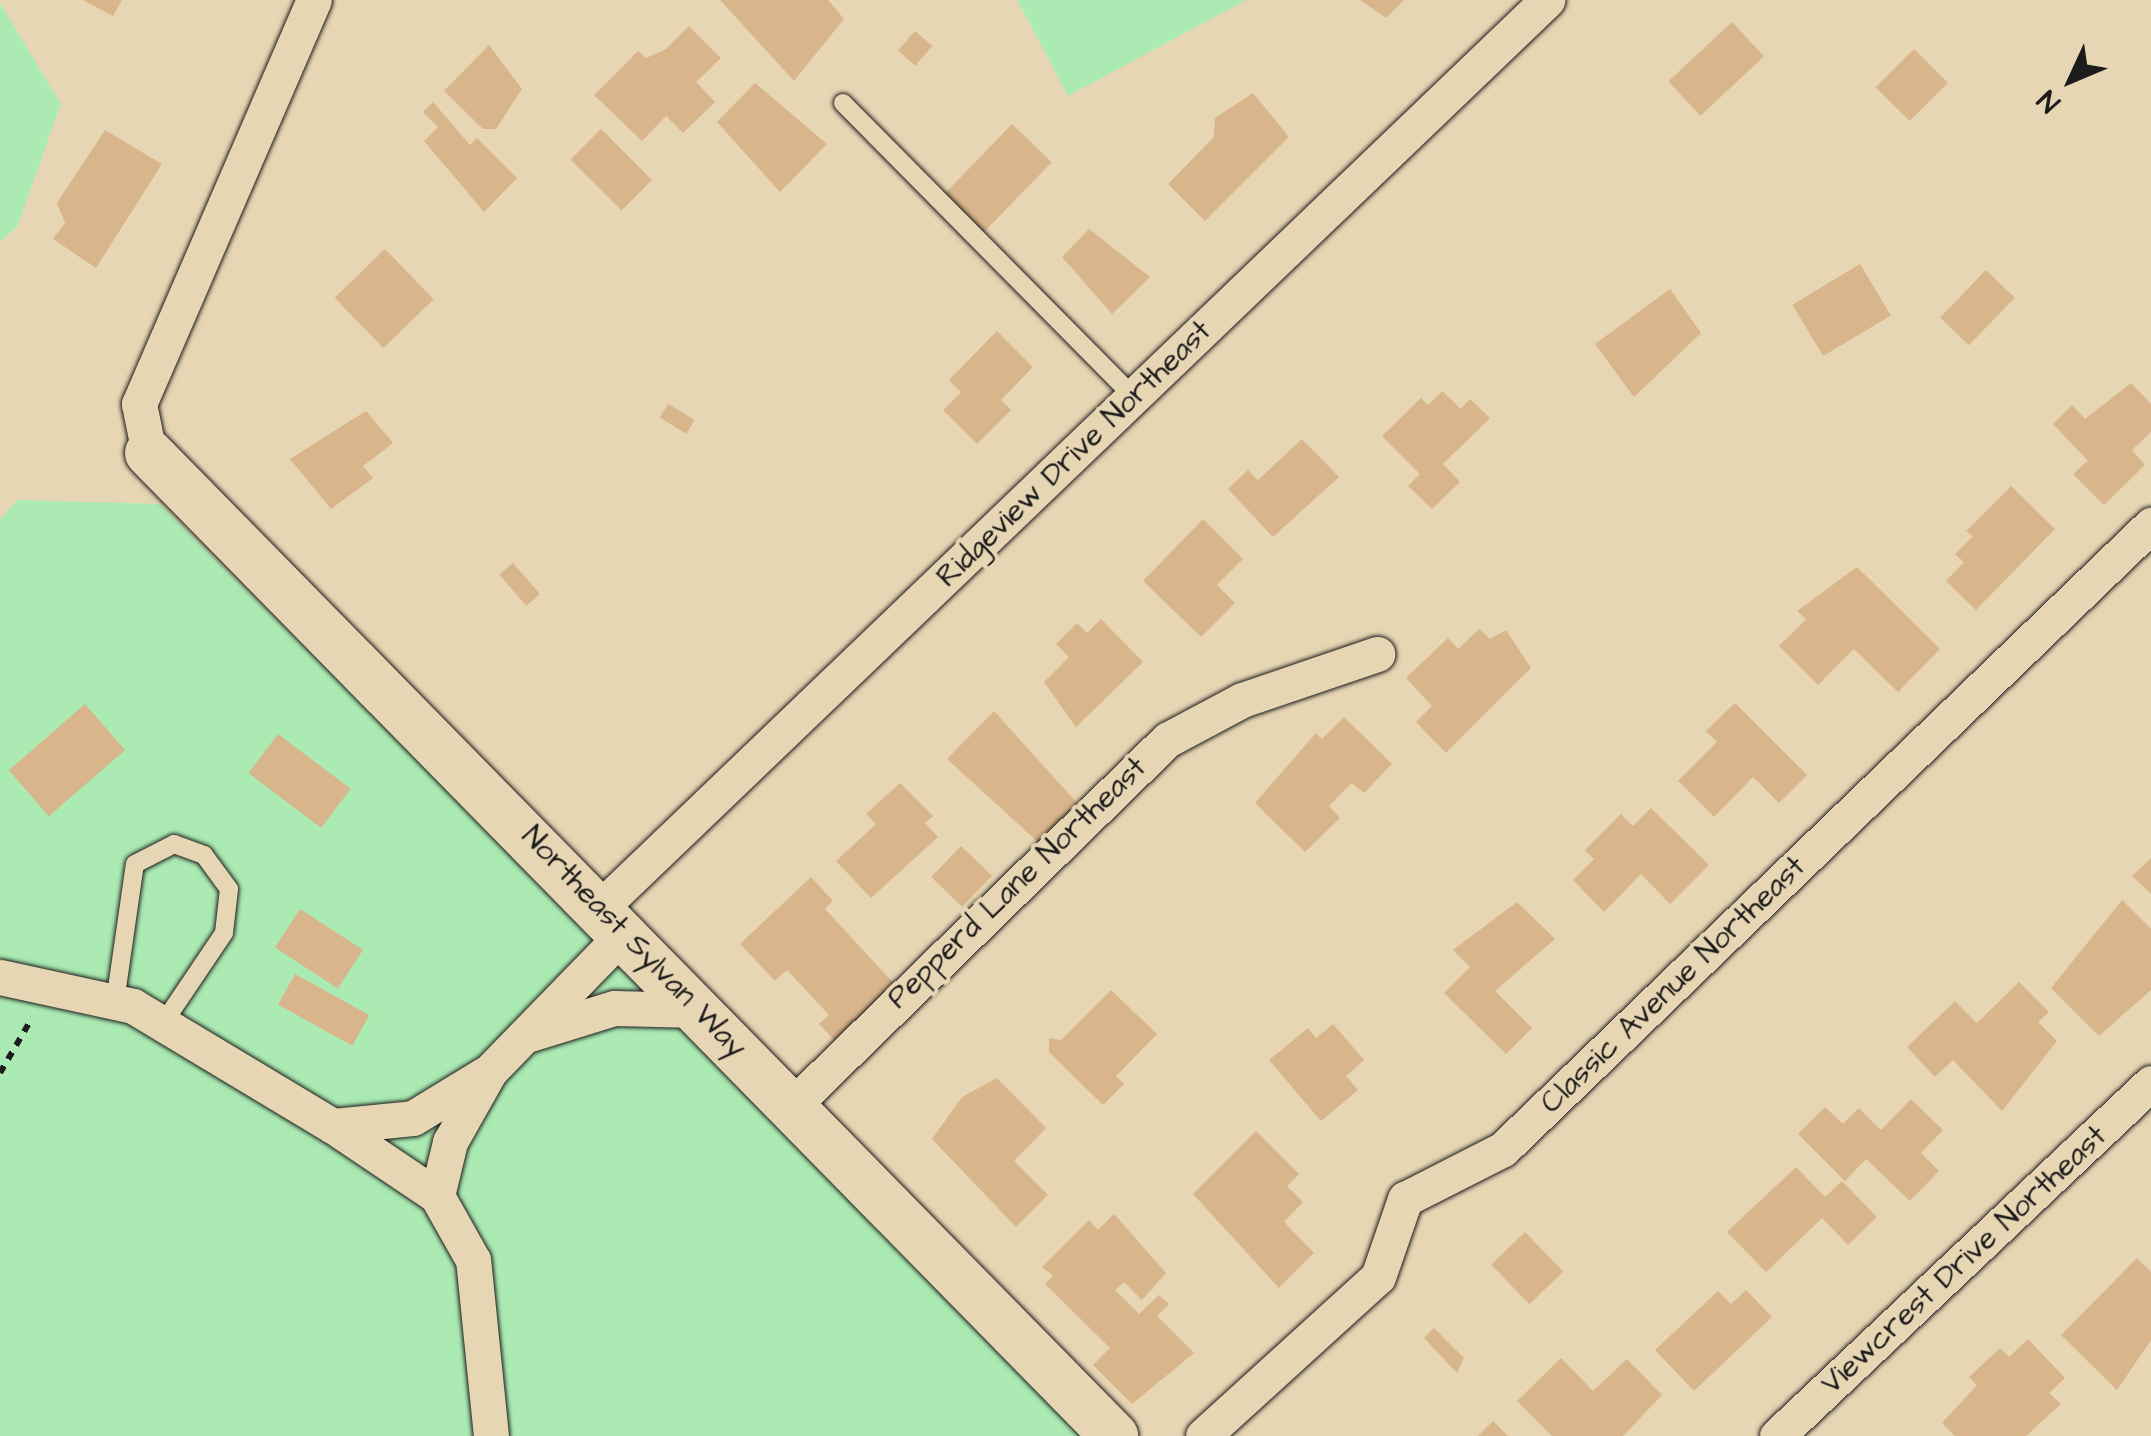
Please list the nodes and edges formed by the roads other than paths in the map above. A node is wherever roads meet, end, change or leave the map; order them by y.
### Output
1 (314, 0) edge
2 (1547, 0) edge
3 (843, 103) dead end
4 (1133, 396) junction
5 (149, 454) joint
6 (2151, 524) edge
7 (1377, 654) dead end
8 (613, 920) junction
9 (0, 977) edge
10 (115, 1002) junction
11 (698, 1010) junction
12 (164, 1022) junction
13 (501, 1058) junction
14 (2151, 1083) edge
15 (793, 1105) junction
16 (333, 1126) junction
17 (437, 1196) junction
18 (491, 1436) edge
19 (1114, 1436) edge
20 (1203, 1436) edge
21 (1777, 1436) edge

1 - 5 street
2 - 4 street, Ridgeview Drive Northeast
3 - 4 lane
4 - 8 street, Ridgeview Drive Northeast
5 - 8 main road, Northeast Sylvan Way
6 - 20 street, Classic Avenue Northeast
7 - 15 street, Pepperd Lane Northeast
8 - 11 main road, Northeast Sylvan Way
8 - 13 street, Ridgeview Drive Northeast
9 - 10 street
10 - 12 street
10 - 12 lane
11 - 13 street
11 - 15 main road, Northeast Sylvan Way
12 - 16 street
13 - 16 street
13 - 17 street
14 - 21 street, Viewcrest Drive Northeast
15 - 19 main road, Northeast Sylvan Way
16 - 17 street
17 - 18 street

